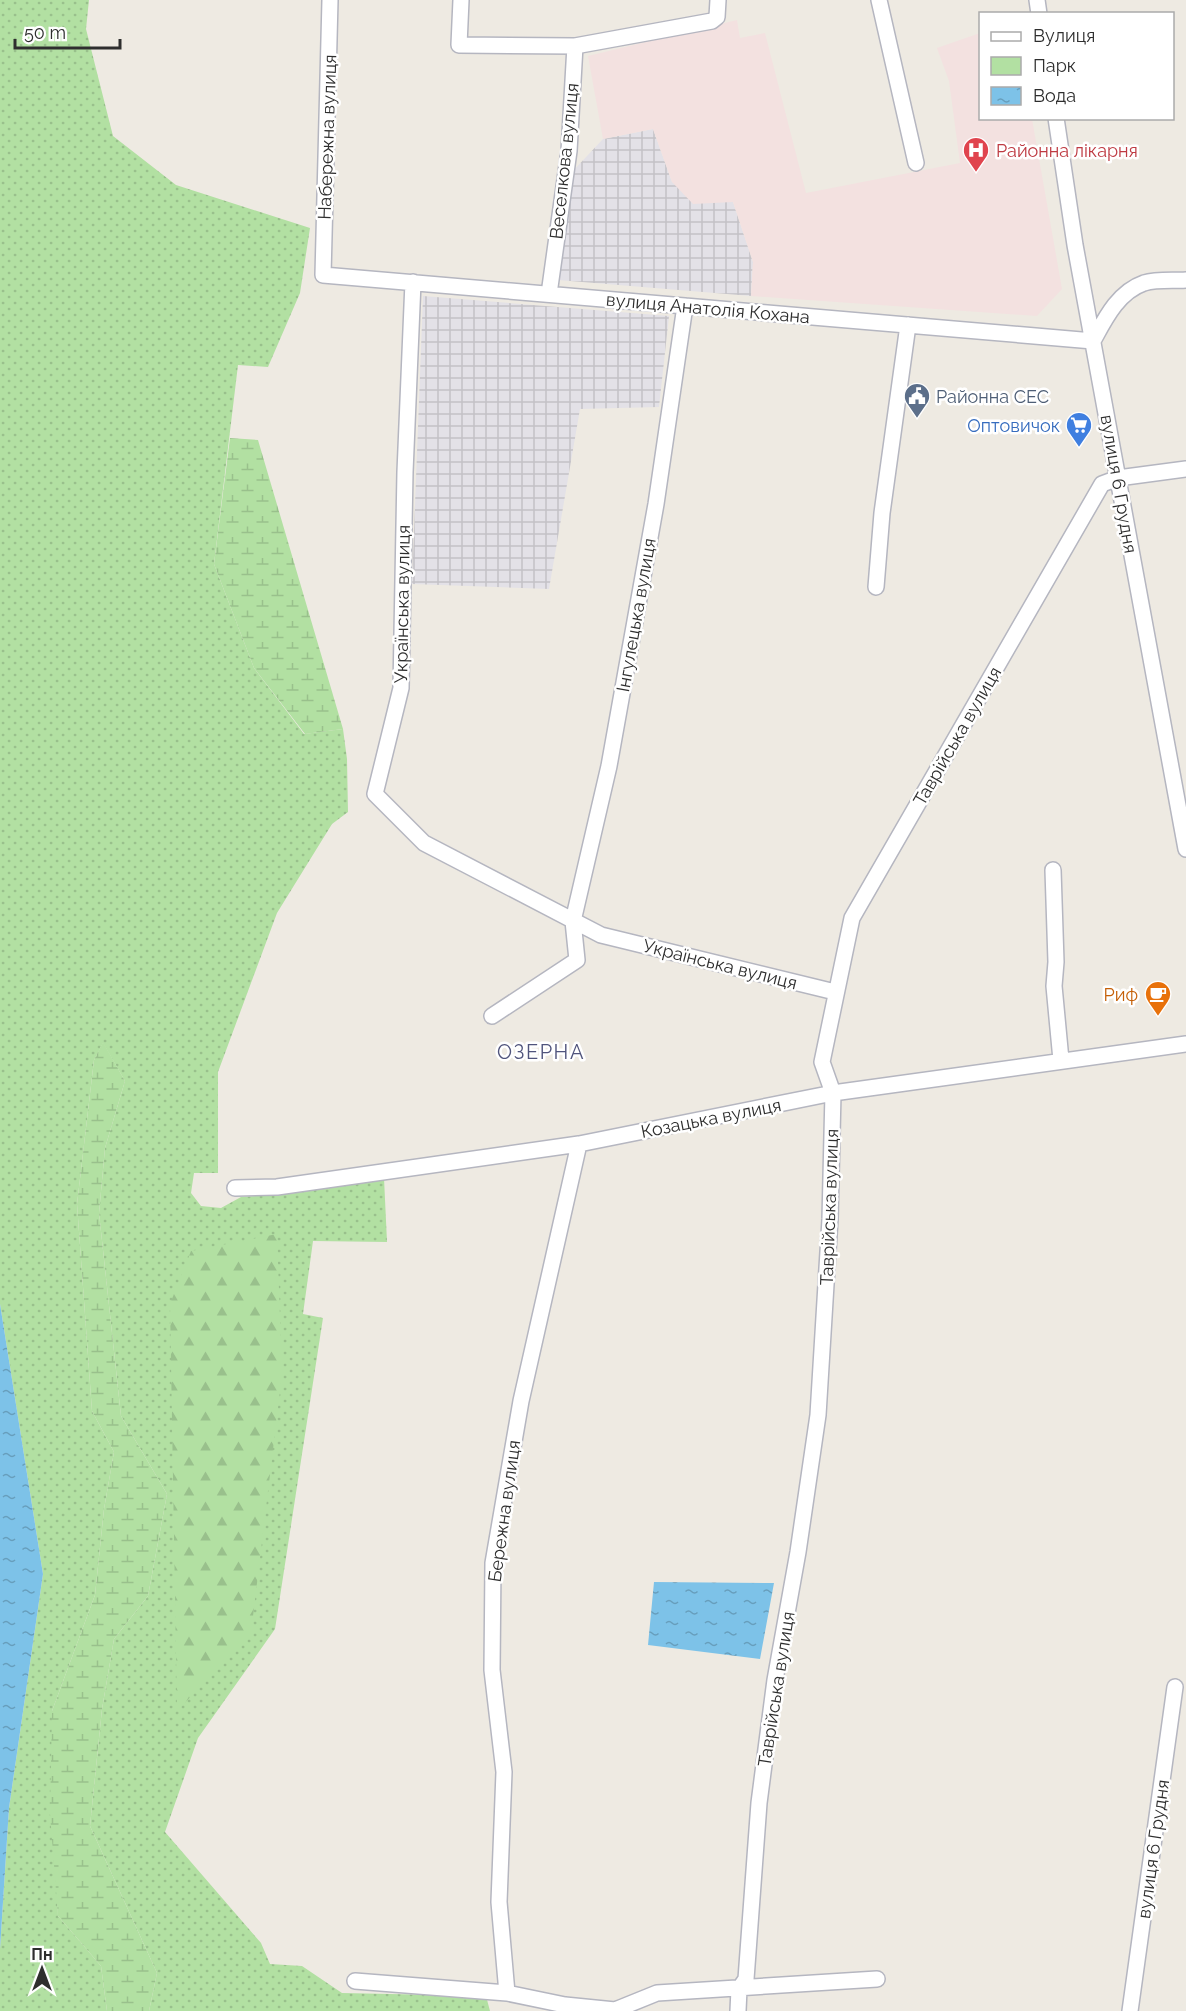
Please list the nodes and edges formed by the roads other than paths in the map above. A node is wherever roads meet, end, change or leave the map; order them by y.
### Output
1 (330, 0) edge
2 (461, 0) edge
3 (718, 0) edge
4 (879, 0) edge
5 (575, 46) junction
6 (1056, 120) edge
7 (916, 163) dead end
8 (323, 274) joint
9 (1186, 279) edge
10 (413, 282) junction
11 (549, 294) junction
12 (685, 306) junction
13 (908, 325) junction
14 (1093, 341) junction
15 (1186, 469) edge
16 (1118, 478) junction
17 (876, 587) dead end
18 (1186, 849) edge
19 (1053, 870) dead end
20 (573, 921) junction
21 (835, 992) junction
22 (492, 1016) dead end
23 (1186, 1044) edge
24 (1061, 1060) junction
25 (833, 1093) junction
26 (579, 1144) junction
27 (235, 1188) dead end
28 (1175, 1687) dead end
29 (877, 1979) dead end
30 (355, 1981) dead end
31 (739, 1989) junction
32 (507, 1993) junction
33 (738, 2011) edge
34 (1130, 2011) edge

1 - 8 street, Набережна вулиця
2 - 5 street
3 - 5 street
4 - 7 street
5 - 11 street, Веселкова вулиця
6 - 14 street, вулиця 6 Грудня
8 - 10 street, вулиця Анатолія Кохана
9 - 14 street
10 - 11 street, вулиця Анатолія Кохана
10 - 20 street, Українська вулиця
11 - 12 street, вулиця Анатолія Кохана
12 - 13 street, вулиця Анатолія Кохана
12 - 20 street, Інгулецька вулиця
13 - 14 street, вулиця Анатолія Кохана
13 - 17 street
14 - 16 street, вулиця 6 Грудня
15 - 16 street
16 - 18 street, вулиця 6 Грудня
16 - 21 street, Таврійська вулиця
19 - 24 street
20 - 21 street, Українська вулиця
20 - 22 street
21 - 25 street, Таврійська вулиця
23 - 24 street, Козацька вулиця
24 - 25 street, Козацька вулиця
25 - 26 street, Козацька вулиця
25 - 31 street, Таврійська вулиця
26 - 27 street, Козацька вулиця
26 - 32 street, Бережна вулиця
28 - 34 street, вулиця 6 Грудня
29 - 31 street
30 - 32 street
31 - 32 street
31 - 33 street, Таврійська вулиця

